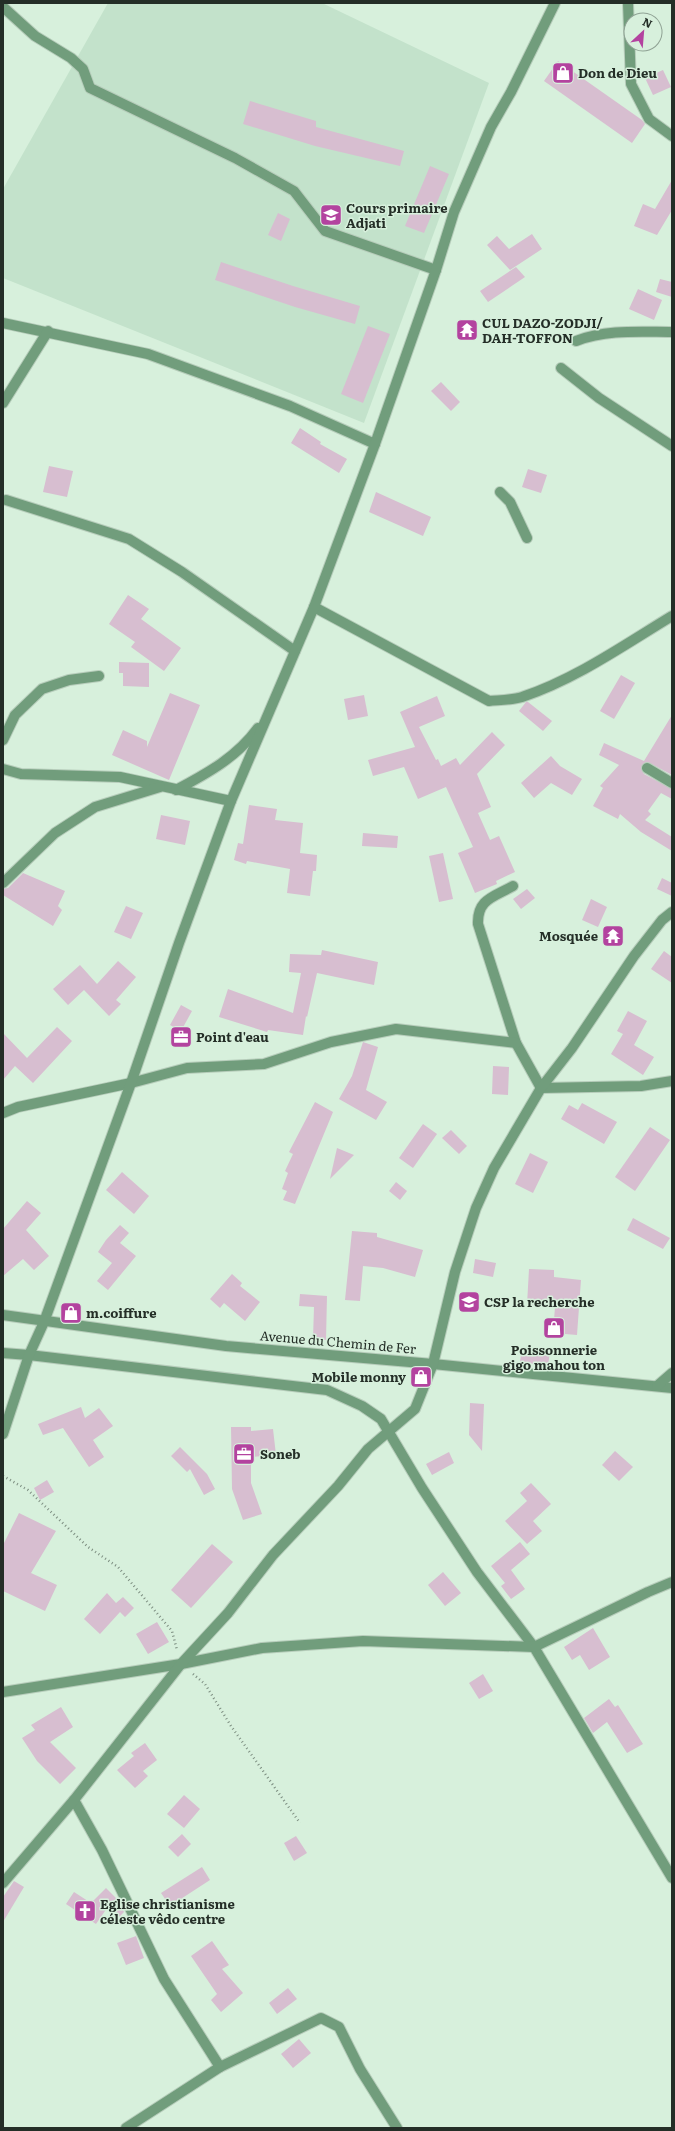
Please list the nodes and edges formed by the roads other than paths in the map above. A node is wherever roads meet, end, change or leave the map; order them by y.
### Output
1 (556, 3) edge
2 (628, 3) edge
3 (3, 7) edge
4 (672, 136) edge
5 (436, 270) junction
6 (3, 323) edge
7 (48, 332) junction
8 (672, 332) edge
9 (576, 341) dead end
10 (561, 368) dead end
11 (3, 403) edge
12 (375, 444) junction
13 (672, 446) edge
14 (500, 492) dead end
15 (6, 500) dead end
16 (527, 538) dead end
17 (314, 607) junction
18 (672, 616) edge
19 (294, 651) junction
20 (99, 676) dead end
21 (269, 712) junction
22 (3, 740) edge
23 (647, 768) dead end
24 (3, 769) edge
25 (672, 782) edge
26 (162, 787) junction
27 (176, 790) junction
28 (231, 801) junction
29 (3, 884) edge
30 (513, 886) dead end
31 (672, 912) edge
32 (516, 1043) junction
33 (672, 1081) edge
34 (131, 1083) junction
35 (541, 1088) junction
36 (3, 1113) edge
37 (3, 1315) edge
38 (44, 1322) junction
39 (3, 1354) edge
40 (29, 1355) junction
41 (434, 1364) junction
42 (672, 1373) edge
43 (657, 1386) junction
44 (672, 1388) edge
45 (388, 1431) junction
46 (3, 1434) edge
47 (672, 1582) edge
48 (534, 1647) junction
49 (181, 1664) junction
50 (3, 1692) edge
51 (74, 1800) junction
52 (672, 1878) edge
53 (3, 1883) edge
54 (220, 2067) junction
55 (126, 2128) edge
56 (397, 2128) edge

1 - 5 street
2 - 4 street
3 - 5 street
5 - 12 street
6 - 7 street
7 - 11 street
7 - 12 street
8 - 9 street
10 - 13 street
12 - 17 street
14 - 16 street
15 - 19 street
17 - 18 street
17 - 19 street
19 - 21 street
20 - 22 street
21 - 27 street
21 - 28 street
23 - 25 street
24 - 26 street
26 - 27 street
26 - 29 street
27 - 28 street
28 - 34 street
30 - 32 street
31 - 35 street
32 - 34 street
32 - 35 street
33 - 35 street
34 - 36 street
34 - 38 street
35 - 41 street
37 - 38 street, Avenue du Chemin de Fer
38 - 40 street
38 - 41 street, Avenue du Chemin de Fer
39 - 40 street
40 - 45 street
40 - 46 street
41 - 43 street, Avenue du Chemin de Fer
41 - 45 street
42 - 43 street
43 - 44 street, Avenue du Chemin de Fer
45 - 48 street
45 - 49 street
47 - 48 street
48 - 49 street
48 - 52 street
49 - 50 street
49 - 51 street
51 - 53 street
51 - 54 street
54 - 55 street
54 - 56 street

